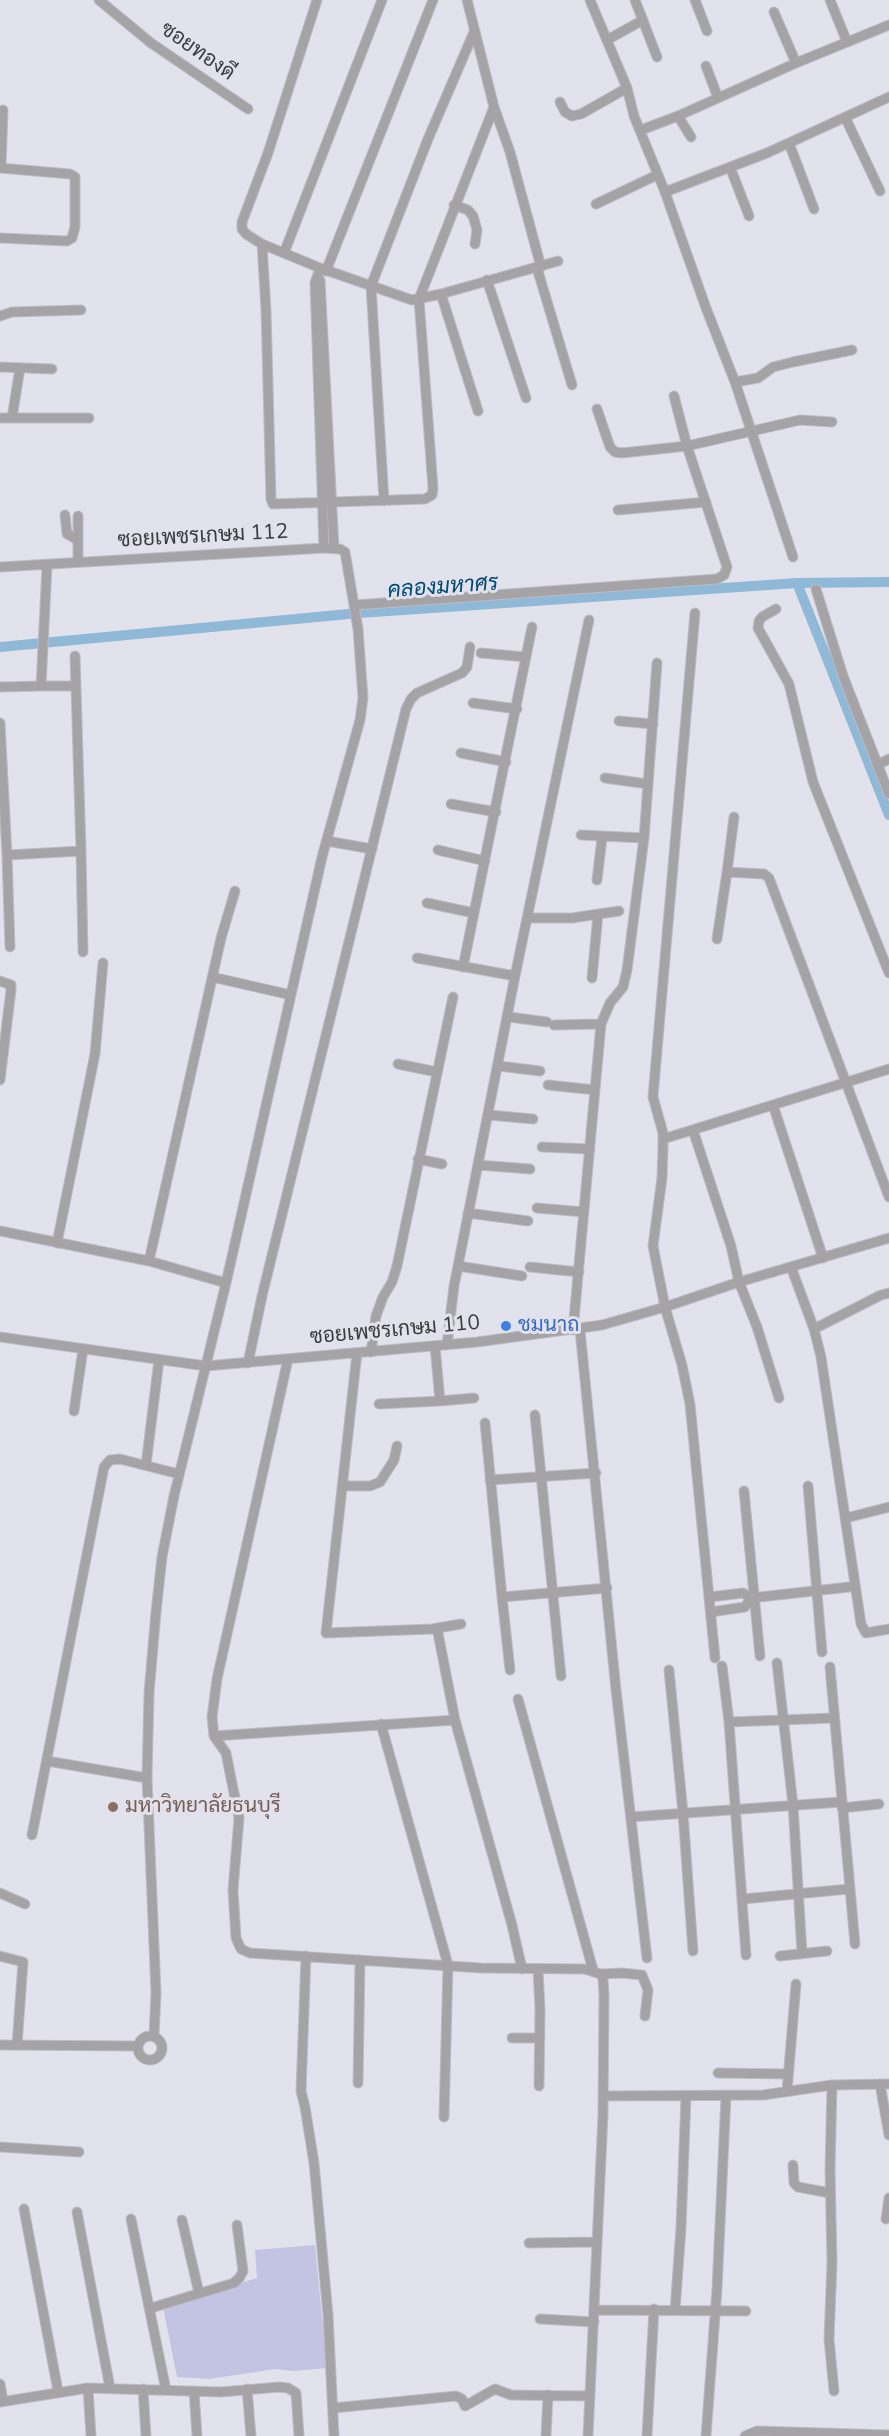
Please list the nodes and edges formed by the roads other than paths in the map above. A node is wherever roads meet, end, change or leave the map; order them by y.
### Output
1 (99, 0) edge
2 (317, 0) edge
3 (382, 0) edge
4 (433, 0) edge
5 (466, 0) edge
6 (590, 0) edge
7 (635, 0) edge
8 (695, 0) edge
9 (830, 0) edge
10 (774, 12) dead end
11 (643, 20) junction
12 (889, 25) edge
13 (707, 31) dead end
14 (474, 32) junction
15 (607, 40) junction
16 (847, 42) junction
17 (657, 57) dead end
18 (796, 63) junction
19 (706, 66) dead end
20 (627, 88) junction
21 (889, 97) edge
22 (718, 98) junction
23 (560, 102) dead end
24 (494, 107) junction
25 (248, 109) dead end
26 (3, 110) dead end
27 (678, 116) junction
28 (845, 117) junction
29 (641, 130) junction
30 (691, 137) dead end
31 (789, 143) junction
32 (730, 167) junction
33 (0, 168) edge
34 (657, 175) junction
35 (880, 191) dead end
36 (665, 192) junction
37 (596, 204) dead end
38 (454, 205) junction
39 (814, 209) dead end
40 (749, 216) dead end
41 (0, 238) edge
42 (262, 244) junction
43 (475, 244) dead end
44 (284, 253) junction
45 (558, 261) dead end
46 (539, 267) junction
47 (321, 271) junction
48 (487, 280) junction
49 (371, 286) junction
50 (441, 294) junction
51 (418, 299) junction
52 (81, 310) dead end
53 (0, 316) edge
54 (852, 350) dead end
55 (0, 367) edge
56 (20, 368) junction
57 (52, 369) dead end
58 (735, 382) junction
59 (572, 385) dead end
60 (674, 396) dead end
61 (526, 398) dead end
62 (597, 409) dead end
63 (478, 411) dead end
64 (0, 418) edge
65 (12, 418) junction
66 (89, 418) dead end
67 (832, 422) dead end
68 (749, 431) junction
69 (687, 446) junction
70 (384, 501) junction
71 (706, 502) junction
72 (327, 503) junction
73 (618, 510) dead end
74 (65, 515) dead end
75 (78, 516) dead end
76 (78, 540) junction
77 (329, 548) junction
78 (793, 557) dead end
79 (78, 562) junction
80 (47, 566) junction
81 (0, 567) edge
82 (816, 589) dead end
83 (355, 609) junction
84 (776, 609) dead end
85 (695, 613) dead end
86 (589, 620) dead end
87 (532, 627) dead end
88 (470, 647) dead end
89 (482, 653) dead end
90 (75, 656) dead end
91 (526, 657) junction
92 (657, 663) dead end
93 (41, 686) junction
94 (75, 686) junction
95 (0, 687) edge
96 (473, 703) dead end
97 (517, 709) junction
98 (619, 721) dead end
99 (0, 723) edge
100 (653, 724) junction
101 (461, 753) dead end
102 (889, 759) edge
103 (506, 762) junction
104 (877, 765) junction
105 (605, 778) dead end
106 (648, 784) junction
107 (889, 794) edge
108 (451, 804) dead end
109 (496, 812) junction
110 (734, 817) dead end
111 (581, 835) dead end
112 (602, 838) junction
113 (644, 838) junction
114 (327, 841) junction
115 (372, 849) junction
116 (438, 850) dead end
117 (81, 851) junction
118 (7, 855) junction
119 (485, 861) junction
120 (727, 872) junction
121 (597, 880) dead end
122 (235, 891) dead end
123 (427, 903) dead end
124 (619, 911) dead end
125 (474, 913) junction
126 (598, 914) junction
127 (527, 918) junction
128 (717, 939) dead end
129 (10, 947) dead end
130 (83, 952) dead end
131 (417, 958) dead end
132 (103, 963) dead end
133 (464, 967) junction
134 (889, 973) edge
135 (515, 976) junction
136 (213, 977) junction
137 (592, 978) dead end
138 (0, 981) edge
139 (291, 995) junction
140 (453, 997) dead end
141 (509, 1017) junction
142 (601, 1024) junction
143 (398, 1064) dead end
144 (499, 1066) junction
145 (889, 1069) edge
146 (540, 1071) dead end
147 (437, 1072) junction
148 (0, 1080) edge
149 (845, 1083) junction
150 (548, 1085) dead end
151 (596, 1090) junction
152 (773, 1105) junction
153 (489, 1115) junction
154 (533, 1119) dead end
155 (693, 1130) junction
156 (663, 1139) junction
157 (542, 1147) dead end
158 (590, 1149) junction
159 (418, 1159) junction
160 (442, 1164) dead end
161 (478, 1165) junction
162 (530, 1169) dead end
163 (889, 1197) edge
164 (537, 1208) dead end
165 (584, 1212) junction
166 (468, 1213) junction
167 (528, 1221) dead end
168 (0, 1231) edge
169 (889, 1238) edge
170 (57, 1243) junction
171 (823, 1258) junction
172 (148, 1261) junction
173 (458, 1266) junction
174 (530, 1267) dead end
175 (791, 1267) junction
176 (579, 1272) junction
177 (522, 1276) dead end
178 (739, 1282) junction
179 (226, 1283) junction
180 (889, 1293) edge
181 (665, 1307) junction
182 (814, 1329) junction
183 (577, 1330) junction
184 (0, 1337) edge
185 (447, 1345) junction
186 (435, 1347) junction
187 (83, 1349) junction
188 (371, 1352) junction
189 (357, 1353) junction
190 (288, 1359) junction
191 (159, 1360) junction
192 (248, 1363) junction
193 (206, 1366) junction
194 (474, 1398) dead end
195 (779, 1398) dead end
196 (440, 1401) junction
197 (379, 1404) dead end
198 (74, 1411) dead end
199 (535, 1415) dead end
200 (485, 1423) dead end
201 (397, 1446) dead end
202 (146, 1466) junction
203 (596, 1473) junction
204 (180, 1474) junction
205 (540, 1478) junction
206 (490, 1480) junction
207 (342, 1486) junction
208 (808, 1486) dead end
209 (744, 1491) dead end
210 (889, 1507) edge
211 (846, 1518) junction
212 (849, 1587) dead end
213 (607, 1588) junction
214 (817, 1591) junction
215 (552, 1593) junction
216 (502, 1597) junction
217 (710, 1597) junction
218 (753, 1598) junction
219 (711, 1612) junction
220 (461, 1624) dead end
221 (437, 1628) junction
222 (889, 1630) edge
223 (822, 1652) dead end
224 (760, 1656) dead end
225 (715, 1658) dead end
226 (777, 1663) dead end
227 (722, 1666) dead end
228 (830, 1667) dead end
229 (510, 1670) dead end
230 (669, 1670) dead end
231 (561, 1676) dead end
232 (518, 1699) dead end
233 (834, 1718) junction
234 (455, 1720) junction
235 (782, 1720) junction
236 (729, 1722) junction
237 (381, 1724) junction
238 (214, 1736) junction
239 (47, 1761) junction
240 (147, 1778) junction
241 (879, 1804) dead end
242 (793, 1805) junction
243 (842, 1805) junction
244 (735, 1810) junction
245 (683, 1813) junction
246 (631, 1817) junction
247 (32, 1835) dead end
248 (849, 1889) junction
249 (0, 1893) edge
250 (798, 1893) junction
251 (743, 1899) junction
252 (25, 1904) dead end
253 (855, 1944) dead end
254 (693, 1951) dead end
255 (827, 1951) dead end
256 (802, 1953) junction
257 (746, 1955) dead end
258 (0, 1956) edge
259 (306, 1956) junction
260 (780, 1956) dead end
261 (647, 1958) dead end
262 (360, 1960) junction
263 (448, 1965) junction
264 (522, 1969) junction
265 (538, 1970) junction
266 (597, 1972) junction
267 (796, 1984) dead end
268 (645, 2016) dead end
269 (154, 2036) junction
270 (512, 2038) dead end
271 (540, 2038) junction
272 (0, 2044) edge
273 (17, 2045) junction
274 (138, 2046) junction
275 (718, 2073) dead end
276 (788, 2074) junction
277 (358, 2083) dead end
278 (885, 2084) edge
279 (832, 2085) junction
280 (539, 2086) dead end
281 (787, 2091) junction
282 (603, 2096) junction
283 (686, 2096) junction
284 (726, 2096) junction
285 (444, 2116) dead end
286 (889, 2135) edge
287 (0, 2148) edge
288 (79, 2152) dead end
289 (793, 2165) dead end
290 (830, 2193) junction
291 (889, 2198) edge
292 (24, 2209) dead end
293 (77, 2212) dead end
294 (131, 2219) dead end
295 (886, 2219) dead end
296 (182, 2220) dead end
297 (237, 2225) dead end
298 (597, 2242) junction
299 (529, 2243) dead end
300 (200, 2293) junction
301 (151, 2308) junction
302 (654, 2309) junction
303 (595, 2310) junction
304 (675, 2310) junction
305 (715, 2311) junction
306 (746, 2311) dead end
307 (540, 2319) dead end
308 (594, 2322) junction
309 (0, 2384) edge
310 (88, 2388) junction
311 (110, 2388) junction
312 (143, 2389) junction
313 (247, 2389) junction
314 (166, 2390) junction
315 (58, 2391) junction
316 (194, 2391) junction
317 (834, 2391) dead end
318 (549, 2395) junction
319 (589, 2396) junction
320 (2, 2401) edge
321 (333, 2408) junction
322 (757, 2433) edge
323 (889, 2435) edge
324 (91, 2436) edge
325 (146, 2436) edge
326 (197, 2436) edge
327 (251, 2436) edge
328 (299, 2436) edge
329 (334, 2436) edge
330 (546, 2436) edge
331 (588, 2436) edge
332 (647, 2436) edge
333 (706, 2436) edge
334 (745, 2436) edge

1 - 25 street, ซอยทองดี
2 - 42 street
3 - 44 street
4 - 47 street
5 - 14 street
6 - 15 street
7 - 11 street
8 - 13 street
9 - 16 street
10 - 18 street
11 - 15 street
11 - 17 street
12 - 16 street
14 - 24 street
14 - 49 street
15 - 20 street
16 - 18 street
18 - 22 street
19 - 22 street
20 - 23 street
20 - 29 street
21 - 28 street
22 - 27 street
24 - 38 street
24 - 46 street
26 - 33 street
27 - 29 street
27 - 30 street
28 - 31 street
28 - 35 street
29 - 34 street
31 - 32 street
31 - 39 street
32 - 36 street
32 - 40 street
33 - 41 street
34 - 36 street
34 - 37 street
36 - 58 street
38 - 43 street
38 - 51 street
42 - 44 street
42 - 72 street
44 - 47 street
45 - 46 street
46 - 48 street
46 - 59 street
47 - 49 street
47 - 72 street
48 - 50 street
48 - 61 street
49 - 51 street
49 - 70 street
50 - 51 street
50 - 63 street
51 - 70 street
52 - 53 street
54 - 58 street
55 - 56 street
56 - 57 street
56 - 65 street
58 - 68 street
60 - 69 street
62 - 69 street
64 - 65 street
65 - 66 street
67 - 68 street
68 - 69 street
68 - 78 street
69 - 71 street
70 - 72 street
71 - 73 street
71 - 83 street
72 - 77 street
74 - 76 street
75 - 76 street
76 - 79 street
77 - 79 street, ซอยเพชรเกษม 112
77 - 83 street
79 - 80 street, ซอยเพชรเกษม 112
80 - 81 street, ซอยเพชรเกษม 112
80 - 93 street
82 - 104 street
83 - 114 street
84 - 134 street
85 - 156 street
86 - 127 street
87 - 91 street
88 - 115 street
89 - 91 street
90 - 94 street
91 - 97 street
92 - 100 street
93 - 94 street
93 - 95 street
94 - 117 street
96 - 97 street
97 - 103 street
98 - 100 street
99 - 118 street
100 - 106 street
101 - 103 street
102 - 104 street
103 - 109 street
104 - 107 street
105 - 106 street
106 - 113 street
108 - 109 street
109 - 119 street
110 - 120 street
111 - 112 street
112 - 113 street
112 - 121 street
113 - 142 street
114 - 115 street
114 - 139 street
115 - 192 street
116 - 119 street
117 - 118 street
117 - 130 street
118 - 129 street
119 - 125 street
120 - 128 street
120 - 149 street
122 - 136 street
123 - 125 street
124 - 126 street
125 - 133 street
126 - 127 street
126 - 137 street
127 - 135 street
131 - 133 street
132 - 170 street
133 - 135 street
135 - 141 street
136 - 139 street
136 - 172 street
138 - 148 street
139 - 179 street
140 - 147 street
141 - 142 street
141 - 144 street
142 - 151 street
143 - 147 street
144 - 146 street
144 - 153 street
145 - 149 street
147 - 159 street
149 - 152 street
149 - 163 street
150 - 151 street
151 - 158 street
152 - 155 street
152 - 171 street
153 - 154 street
153 - 161 street
155 - 156 street
155 - 178 street
156 - 181 street
157 - 158 street
158 - 165 street
159 - 160 street
159 - 188 street
161 - 162 street
161 - 166 street
164 - 165 street
165 - 176 street
166 - 167 street
166 - 173 street
168 - 170 street
169 - 171 street, ซอยเพชรเกษม 110
170 - 172 street
171 - 175 street, ซอยเพชรเกษม 110
172 - 179 street
173 - 177 street
173 - 185 street
174 - 176 street
175 - 178 street, ซอยเพชรเกษม 110
175 - 182 street
176 - 183 street
178 - 181 street, ซอยเพชรเกษม 110
178 - 195 street
179 - 193 street
180 - 182 street
181 - 183 street, ซอยเพชรเกษม 110
181 - 217 street
182 - 211 street
183 - 185 street, ซอยเพชรเกษม 110
183 - 203 street
184 - 187 street, ซอยเพชรเกษม 110
185 - 186 street, ซอยเพชรเกษม 110
186 - 188 street, ซอยเพชรเกษม 110
186 - 196 street
187 - 191 street, ซอยเพชรเกษม 110
187 - 198 street
188 - 189 street, ซอยเพชรเกษม 110
189 - 190 street, ซอยเพชรเกษม 110
189 - 207 street
190 - 192 street, ซอยเพชรเกษม 110
190 - 238 street
191 - 193 street, ซอยเพชรเกษม 110
191 - 202 street
192 - 193 street, ซอยเพชรเกษม 110
193 - 204 street
194 - 196 street
196 - 197 street
199 - 205 street
200 - 206 street
201 - 207 street
202 - 204 street
202 - 239 street
203 - 205 street
203 - 213 street
204 - 240 street
205 - 206 street
205 - 215 street
206 - 216 street
207 - 221 street
208 - 214 street
209 - 218 street
210 - 211 street
211 - 222 street
212 - 214 street
213 - 215 street
213 - 246 street
214 - 218 street
214 - 223 street
215 - 216 street
215 - 231 street
216 - 229 street
217 - 218 street
217 - 219 street
218 - 219 street
218 - 224 street
219 - 225 street
220 - 221 street
221 - 234 street
226 - 235 street
227 - 236 street
228 - 233 street
230 - 245 street
232 - 266 street
233 - 235 street
233 - 243 street
234 - 237 street
234 - 264 street
235 - 236 street
235 - 242 street
236 - 244 street
237 - 238 street
237 - 263 street
238 - 259 street
239 - 240 street
239 - 247 street
240 - 269 street
241 - 243 street
242 - 243 street
242 - 244 street
242 - 250 street
243 - 248 street
244 - 245 street
244 - 251 street
245 - 246 street
245 - 254 street
246 - 261 street
248 - 250 street
248 - 253 street
249 - 252 street
250 - 251 street
250 - 256 street
251 - 257 street
255 - 256 street
256 - 260 street
258 - 273 street
259 - 262 street
259 - 321 street
262 - 263 street
262 - 277 street
263 - 264 street
263 - 285 street
264 - 265 street
265 - 266 street
265 - 271 street
266 - 268 street
266 - 282 street
267 - 276 street
269 - 274 street
269 - 274 street
270 - 271 street
271 - 280 street
272 - 273 street
273 - 274 street
275 - 276 street
276 - 281 street
278 - 279 street
278 - 286 street
279 - 281 street
279 - 290 street
281 - 284 street
282 - 283 street
282 - 298 street
283 - 284 street
283 - 304 street
284 - 305 street
287 - 288 street
289 - 290 street
290 - 317 street
291 - 295 street
292 - 315 street
293 - 311 street
294 - 301 street
296 - 300 street
297 - 300 street
298 - 299 street
298 - 303 street
300 - 301 street
301 - 314 street
302 - 303 street
302 - 304 street
302 - 332 street
303 - 308 street
304 - 305 street
305 - 306 street
305 - 333 street
307 - 308 street
308 - 319 street
309 - 320 street
310 - 311 street
310 - 315 street
310 - 324 street
311 - 312 street
312 - 314 street
312 - 325 street
313 - 316 street
313 - 327 street
313 - 328 street
314 - 316 street
315 - 320 street
316 - 326 street
318 - 319 street
318 - 321 street
318 - 330 street
319 - 331 street
321 - 329 street
322 - 323 street
322 - 334 street

